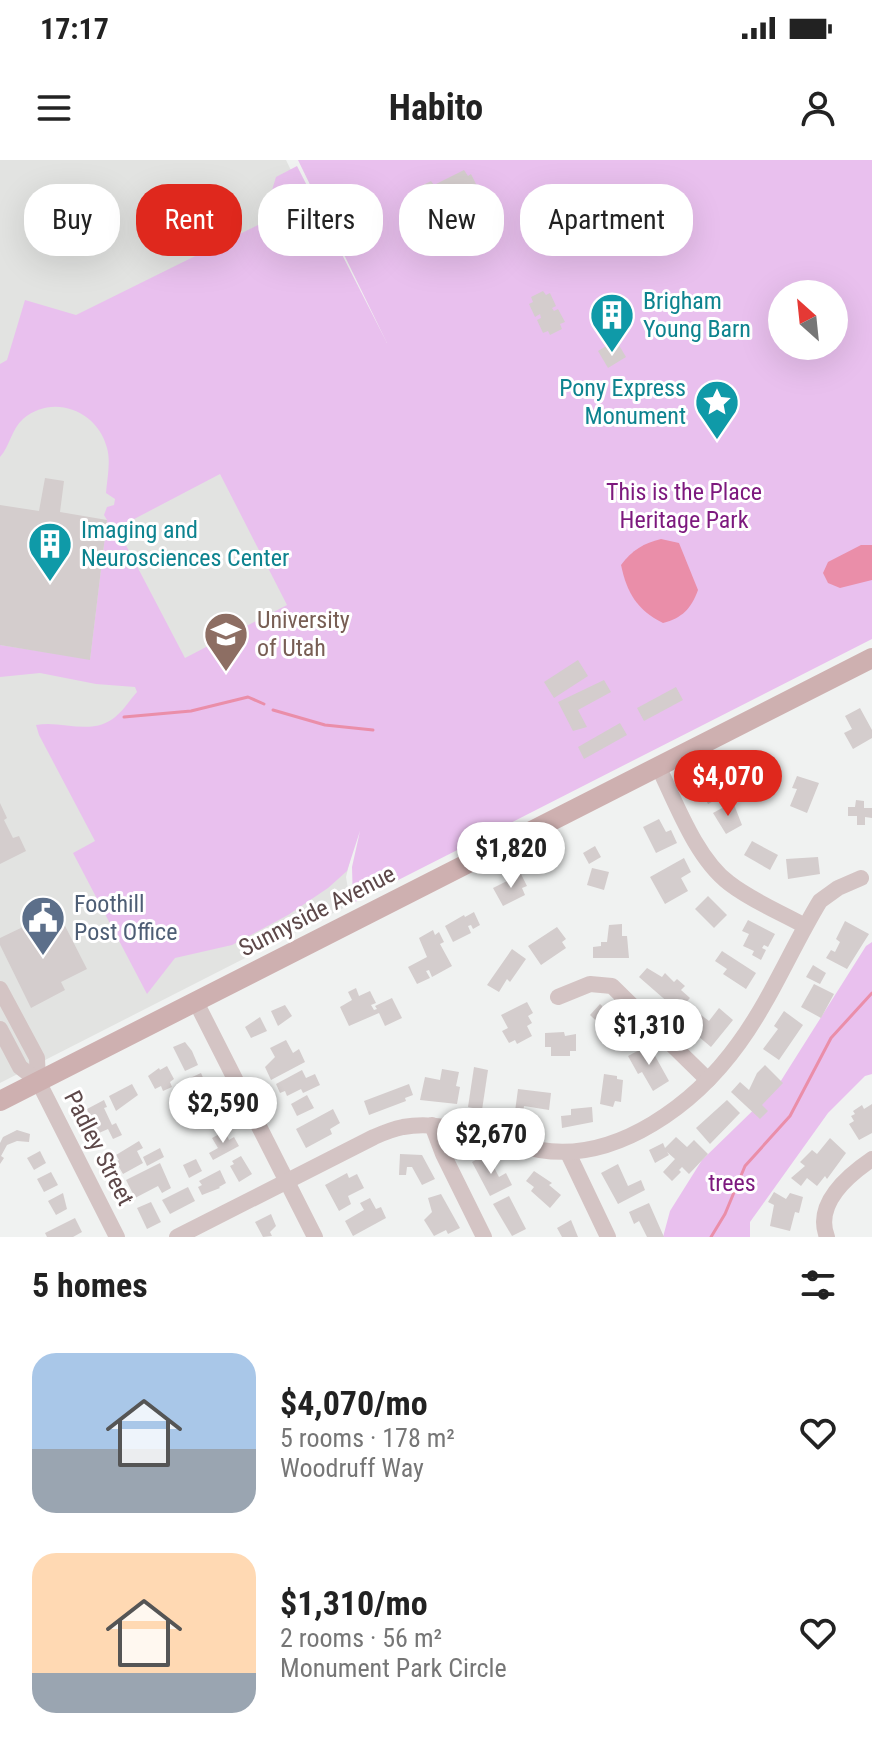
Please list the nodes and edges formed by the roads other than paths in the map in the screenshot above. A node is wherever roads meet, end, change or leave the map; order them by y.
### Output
1 (872, 658) edge
2 (658, 766) junction
3 (861, 878) dead end
4 (805, 926) junction
5 (0, 989) edge
6 (558, 997) dead end
7 (196, 1002) junction
8 (0, 1029) edge
9 (708, 1080) junction
10 (38, 1081) junction
11 (0, 1101) edge
12 (432, 1125) junction
13 (568, 1153) junction
14 (872, 1159) edge
15 (287, 1181) junction
16 (117, 1237) edge
17 (177, 1237) edge
18 (315, 1237) edge
19 (484, 1237) edge
20 (608, 1237) edge
21 (827, 1237) edge

1 - 2 main road, Sunnyside Avenue
2 - 4 street
2 - 7 main road, Sunnyside Avenue
3 - 4 street
4 - 9 street
5 - 10 street
6 - 9 street
7 - 10 main road, Sunnyside Avenue
7 - 15 street
8 - 10 street
9 - 13 street
10 - 11 main road, Sunnyside Avenue
10 - 16 street, Padley Street
12 - 13 street
12 - 15 street
12 - 19 street
13 - 20 street
14 - 21 street
15 - 17 street
15 - 18 street

